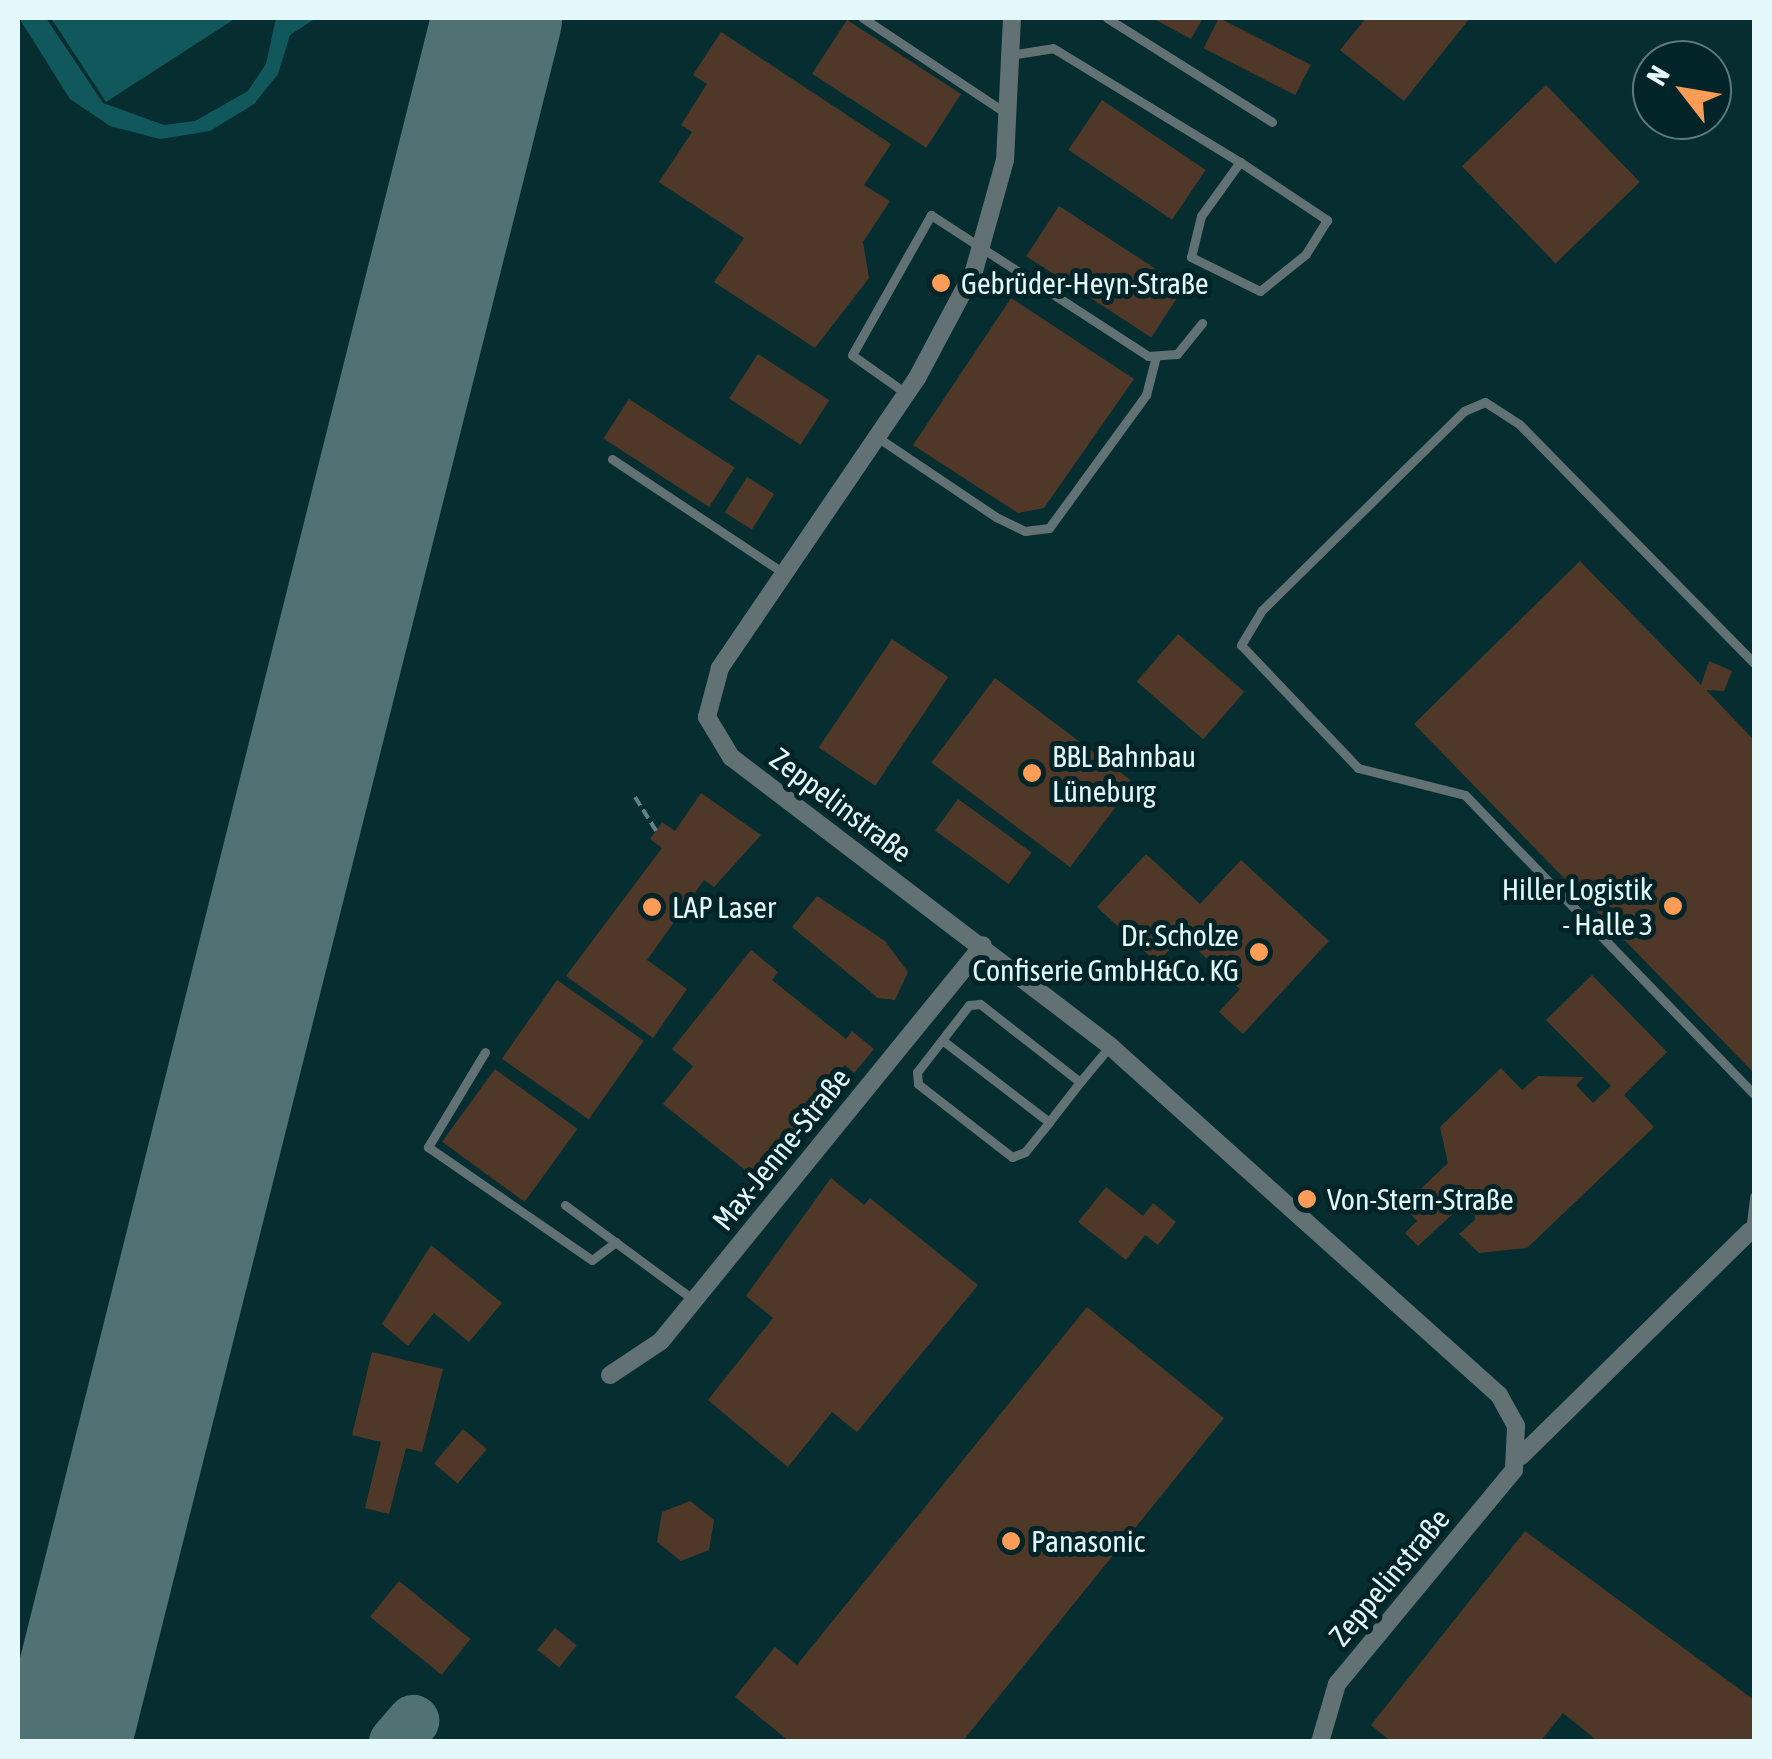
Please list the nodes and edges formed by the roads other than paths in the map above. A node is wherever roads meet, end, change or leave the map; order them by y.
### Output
1 (863, 18) edge
2 (1012, 18) edge
3 (1106, 18) edge
4 (1016, 54) junction
5 (1011, 116) junction
6 (1272, 122) dead end
7 (1240, 162) junction
8 (982, 249) junction
9 (1202, 323) dead end
10 (1156, 356) junction
11 (907, 394) junction
12 (877, 437) junction
13 (612, 459) dead end
14 (785, 574) junction
15 (1754, 663) edge
16 (983, 945) junction
17 (942, 1040) junction
18 (1110, 1046) junction
19 (486, 1052) dead end
20 (1080, 1082) junction
21 (1754, 1094) edge
22 (1049, 1122) junction
23 (1754, 1196) edge
24 (566, 1205) dead end
25 (1750, 1232) joint
26 (616, 1242) junction
27 (694, 1300) junction
28 (610, 1375) dead end
29 (1521, 1456) junction
30 (1320, 1742) edge

1 - 5 lane
2 - 4 street, Zeppelinstraße
3 - 6 lane
4 - 5 street, Zeppelinstraße
4 - 7 lane
5 - 8 street, Zeppelinstraße
7 - 7 lane
8 - 10 lane
8 - 11 street, Zeppelinstraße
8 - 11 lane
9 - 10 lane
10 - 12 lane
11 - 12 street, Zeppelinstraße
12 - 14 street, Zeppelinstraße
13 - 14 lane
14 - 16 street, Zeppelinstraße
15 - 21 lane
16 - 18 street, Zeppelinstraße
16 - 27 street, Max-Jenne-Straße
17 - 20 lane
17 - 22 lane
17 - 22 lane
18 - 20 lane
18 - 29 street, Zeppelinstraße
19 - 26 lane
20 - 22 lane
23 - 25 lane
24 - 26 lane
25 - 29 street, Zeppelinstraße
26 - 27 lane
27 - 28 street, Max-Jenne-Straße
29 - 30 street, Zeppelinstraße

